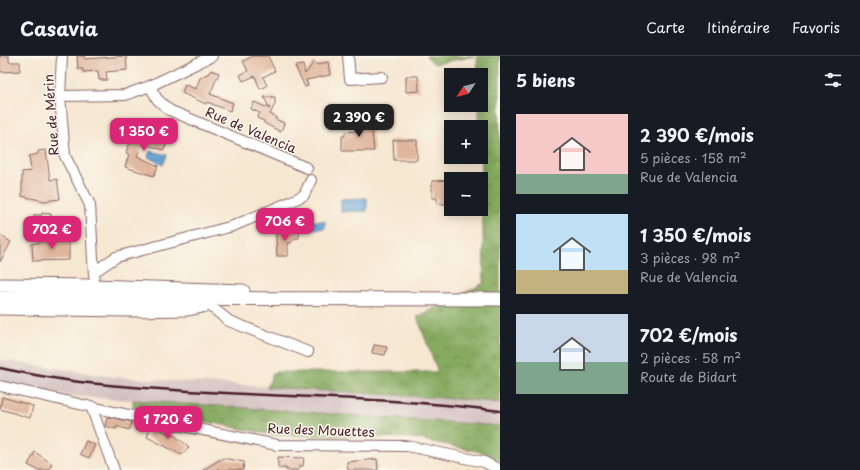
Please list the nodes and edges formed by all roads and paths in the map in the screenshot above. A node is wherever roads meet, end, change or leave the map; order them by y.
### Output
1 (62, 56) edge
2 (212, 56) edge
3 (348, 56) edge
4 (382, 77) dead end
5 (150, 86) junction
6 (60, 96) junction
7 (307, 168) dead end
8 (311, 180) dead end
9 (94, 272) junction
10 (0, 285) edge
11 (92, 286) junction
12 (0, 298) edge
13 (342, 298) junction
14 (240, 299) junction
15 (500, 299) edge
16 (208, 304) junction
17 (0, 308) edge
18 (308, 352) dead end
19 (0, 386) edge
20 (91, 406) junction
21 (114, 470) edge
22 (500, 470) edge

1 - 6 street, Rue de Mérin
2 - 5 street
3 - 4 street
5 - 6 street
5 - 7 street, Rue de Valencia
6 - 9 street, Rue de Mérin
8 - 9 street
9 - 11 street, Rue de Mérin
10 - 11 main road
11 - 13 main road
12 - 14 main road
13 - 14 main road
13 - 15 main road
14 - 16 main road
16 - 17 main road
16 - 18 street
19 - 20 street, Rue des Mouettes
20 - 21 street
20 - 22 street, Rue des Mouettes

